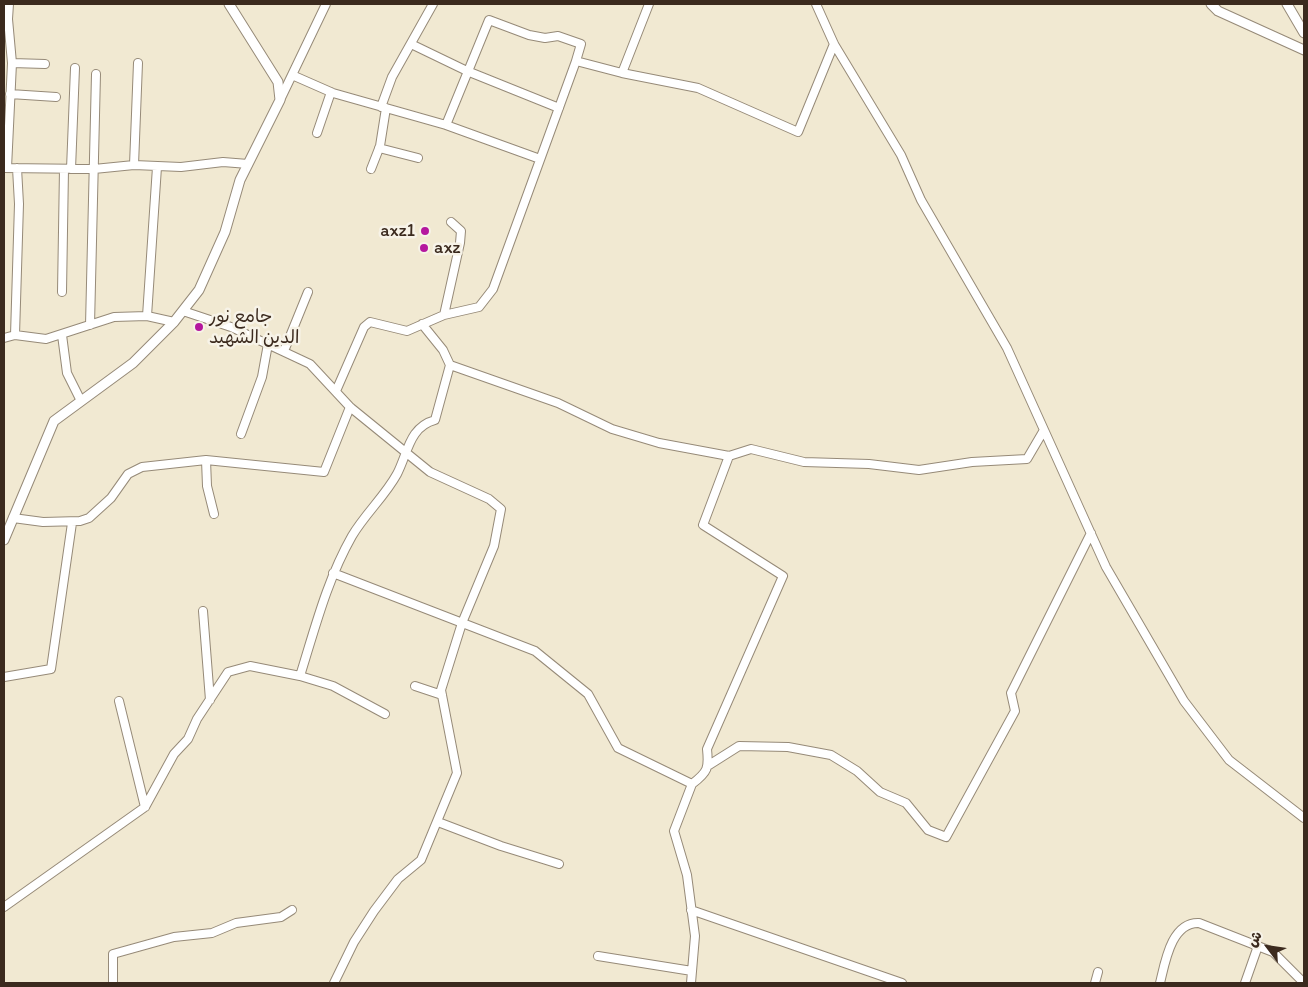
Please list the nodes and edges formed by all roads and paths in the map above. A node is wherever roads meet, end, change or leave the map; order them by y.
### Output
1 (9, 4) edge
2 (229, 4) edge
3 (326, 4) edge
4 (433, 4) edge
5 (650, 4) edge
6 (816, 4) edge
7 (1211, 4) edge
8 (1287, 4) edge
9 (6, 19) edge
10 (1304, 33) edge
11 (410, 44) junction
12 (834, 44) junction
13 (1304, 50) edge
14 (576, 61) junction
15 (12, 63) junction
16 (138, 63) dead end
17 (45, 64) dead end
18 (76, 68) dead end
19 (467, 71) junction
20 (622, 73) junction
21 (96, 74) dead end
22 (292, 74) junction
23 (331, 92) junction
24 (10, 94) junction
25 (56, 97) dead end
26 (280, 100) junction
27 (7, 107) edge
28 (384, 108) junction
29 (559, 108) junction
30 (446, 125) junction
31 (317, 133) dead end
32 (379, 148) junction
33 (418, 158) dead end
34 (540, 159) junction
35 (248, 164) junction
36 (134, 165) junction
37 (157, 166) junction
38 (5, 168) edge
39 (17, 168) junction
40 (68, 169) junction
41 (371, 169) dead end
42 (94, 170) junction
43 (451, 222) dead end
44 (62, 292) dead end
45 (308, 292) dead end
46 (183, 311) junction
47 (147, 316) junction
48 (444, 316) junction
49 (174, 322) junction
50 (422, 324) junction
51 (90, 325) junction
52 (62, 334) junction
53 (15, 335) junction
54 (4, 338) edge
55 (268, 344) junction
56 (284, 351) junction
57 (450, 365) junction
58 (336, 391) junction
59 (81, 401) junction
60 (350, 407) junction
61 (1044, 430) junction
62 (242, 434) dead end
63 (407, 452) junction
64 (729, 456) junction
65 (206, 460) junction
66 (214, 514) dead end
67 (13, 518) junction
68 (72, 523) junction
69 (1091, 533) junction
70 (4, 540) edge
71 (332, 572) junction
72 (204, 611) dead end
73 (462, 623) junction
74 (300, 676) junction
75 (4, 677) edge
76 (415, 686) dead end
77 (442, 695) junction
78 (210, 700) junction
79 (119, 701) dead end
80 (385, 714) dead end
81 (709, 765) junction
82 (692, 784) junction
83 (145, 808) junction
84 (1304, 818) edge
85 (438, 822) junction
86 (559, 864) dead end
87 (4, 907) edge
88 (292, 910) dead end
89 (691, 910) junction
90 (1258, 946) junction
91 (598, 956) dead end
92 (692, 971) junction
93 (1098, 972) dead end
94 (113, 983) edge
95 (334, 983) edge
96 (691, 983) edge
97 (902, 983) edge
98 (1094, 983) edge
99 (1160, 983) edge
100 (1245, 983) edge
101 (1304, 983) edge

1 - 9 street
2 - 26 street
3 - 22 street
4 - 11 street
5 - 20 street
6 - 12 street
7 - 13 street
8 - 10 street
9 - 15 street
11 - 19 street
11 - 28 street
12 - 20 street
12 - 61 street
14 - 19 street
14 - 20 street
14 - 29 street
15 - 17 street
15 - 24 street
16 - 36 street
18 - 40 street
19 - 29 street
19 - 30 street
21 - 42 street
22 - 23 street
22 - 26 street
23 - 28 street
23 - 31 street
24 - 25 street
24 - 27 street
26 - 35 street
27 - 38 street
28 - 30 street
28 - 32 street
29 - 34 street
30 - 34 street
32 - 33 street
32 - 41 street
34 - 48 street
35 - 37 street
35 - 46 street
36 - 37 street
36 - 42 street
37 - 47 street
38 - 39 street
39 - 40 street
39 - 53 street
40 - 42 street
40 - 44 street
42 - 51 street
43 - 48 street
45 - 56 street
46 - 49 street
46 - 55 street
47 - 49 street
47 - 51 street
48 - 50 street
49 - 59 street
50 - 57 street
50 - 58 street
51 - 52 street
52 - 53 street
52 - 59 street
53 - 54 street
55 - 56 street
55 - 62 street
56 - 58 street
57 - 63 street
57 - 64 street
58 - 60 street
59 - 67 street
60 - 63 street
60 - 65 street
61 - 64 street
61 - 69 street
63 - 71 street
63 - 73 street
64 - 81 street
65 - 66 street
65 - 68 street
67 - 68 street
67 - 70 street
68 - 75 street
69 - 81 street
69 - 84 street
71 - 73 street
71 - 74 street
72 - 78 street
73 - 77 street
73 - 82 street
74 - 78 street
74 - 80 street
76 - 77 street
77 - 85 street
78 - 83 street
79 - 83 street
81 - 82 street
82 - 89 street
83 - 87 street
85 - 86 street
85 - 95 street
88 - 94 street
89 - 92 street
89 - 97 street
90 - 99 street
90 - 100 street
90 - 101 street
91 - 92 street
92 - 96 street
93 - 98 street

